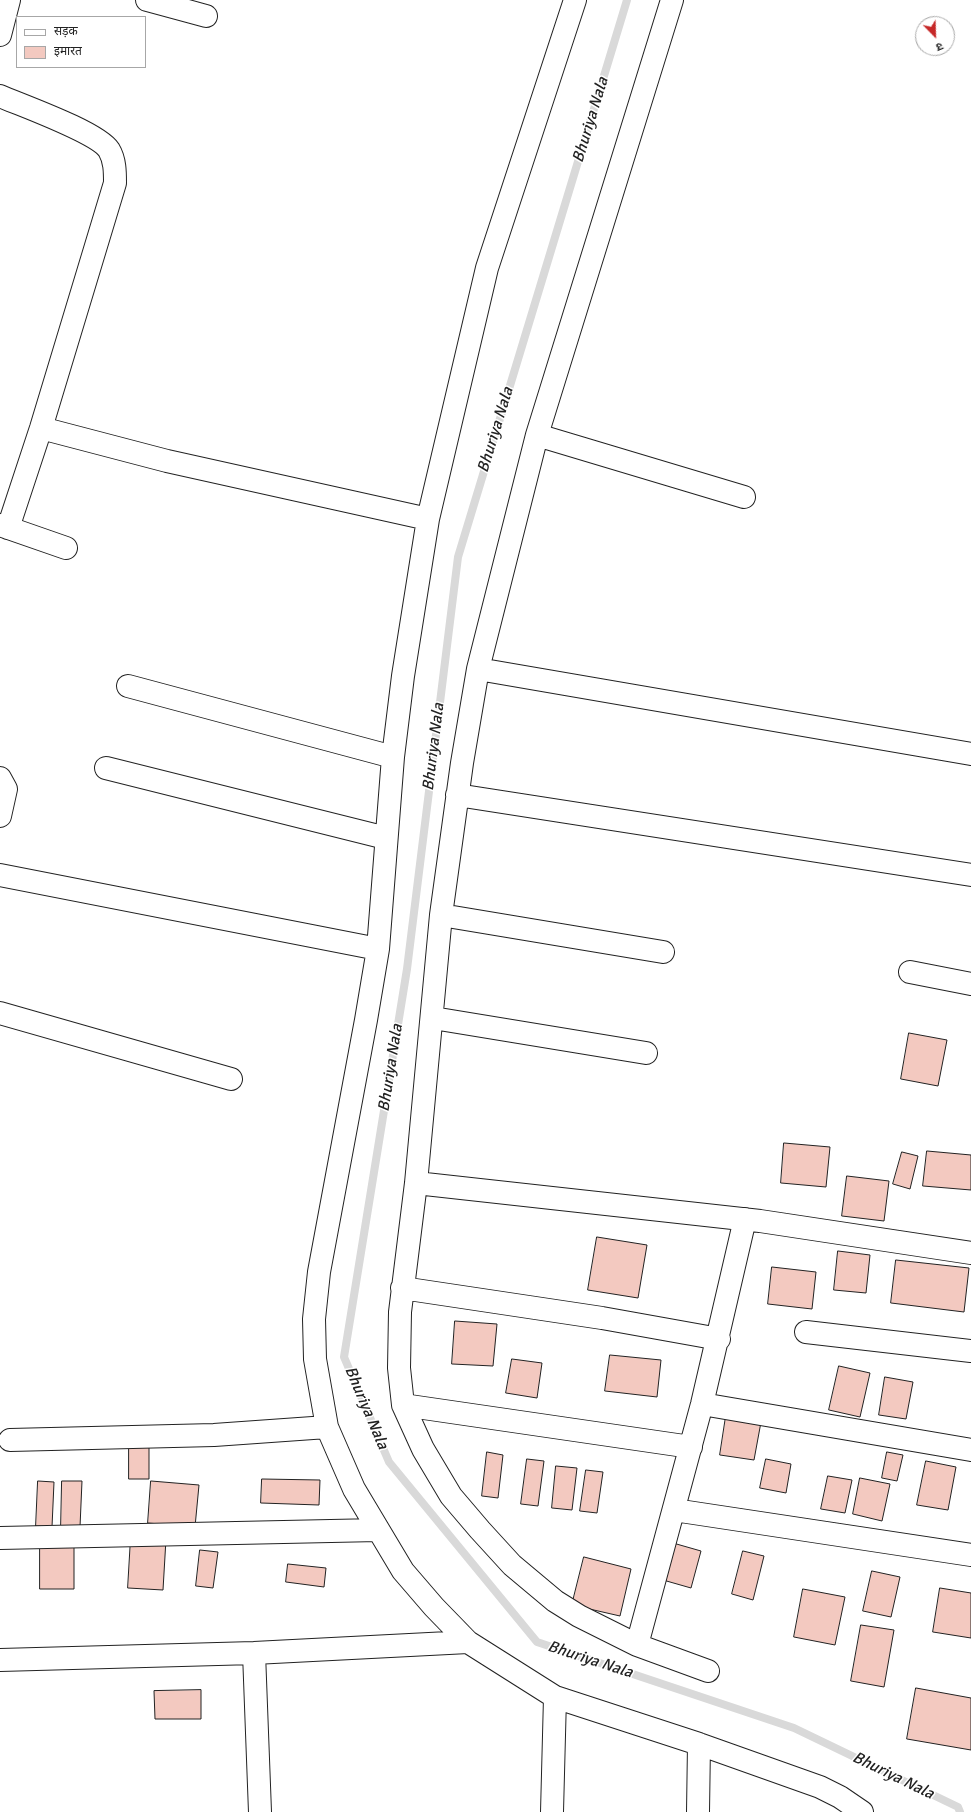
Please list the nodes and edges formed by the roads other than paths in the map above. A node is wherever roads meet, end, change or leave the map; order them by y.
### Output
1 (9, 0) edge
2 (147, 0) edge
3 (575, 0) edge
4 (672, 0) edge
5 (206, 16) dead end
6 (0, 35) edge
7 (0, 96) edge
8 (41, 428) junction
9 (537, 435) junction
10 (744, 497) dead end
11 (428, 519) junction
12 (4, 527) edge
13 (66, 548) dead end
14 (478, 669) junction
15 (128, 686) dead end
16 (971, 754) edge
17 (393, 757) junction
18 (106, 768) dead end
19 (0, 778) edge
20 (457, 795) junction
21 (0, 816) edge
22 (386, 838) junction
23 (0, 875) edge
24 (971, 875) edge
25 (441, 915) junction
26 (378, 948) junction
27 (663, 952) dead end
28 (910, 972) dead end
29 (971, 984) edge
30 (0, 1013) edge
31 (432, 1018) junction
32 (646, 1053) dead end
33 (231, 1079) dead end
34 (416, 1183) junction
35 (745, 1219) junction
36 (971, 1253) edge
37 (402, 1288) junction
38 (806, 1332) dead end
39 (718, 1339) junction
40 (971, 1351) edge
41 (702, 1404) junction
42 (403, 1405) junction
43 (327, 1427) junction
44 (10, 1440) dead end
45 (691, 1448) junction
46 (971, 1450) edge
47 (674, 1510) junction
48 (378, 1530) junction
49 (0, 1538) edge
50 (971, 1555) edge
51 (468, 1642) junction
52 (637, 1645) junction
53 (254, 1653) junction
54 (0, 1660) edge
55 (708, 1672) dead end
56 (555, 1697) junction
57 (700, 1744) junction
58 (840, 1805) edge
59 (260, 1812) edge
60 (552, 1812) edge
61 (698, 1812) edge
62 (862, 1812) edge

1 - 6 street
2 - 5 street
3 - 11 street
4 - 9 street
7 - 8 street
8 - 11 street
8 - 12 street
9 - 10 street
9 - 14 street
11 - 17 street
12 - 13 street
14 - 16 street
14 - 20 street
15 - 17 street
17 - 22 street
18 - 22 street
19 - 21 street
20 - 24 street
20 - 25 street
22 - 26 street
23 - 26 street
25 - 27 street
25 - 31 street
26 - 43 street
28 - 29 street
30 - 33 street
31 - 32 street
31 - 34 street
34 - 35 street
34 - 37 street
35 - 36 street
35 - 39 street
37 - 39 street
37 - 42 street
38 - 40 street
39 - 41 street
41 - 45 street
41 - 46 street
42 - 45 street
42 - 52 street
43 - 44 street
43 - 48 street
45 - 47 street
47 - 50 street
47 - 52 street
48 - 49 street
48 - 51 street
51 - 53 street
51 - 56 street
52 - 55 street
53 - 54 street
53 - 59 street
56 - 57 street
56 - 60 street
57 - 58 street
57 - 61 street
58 - 62 street

